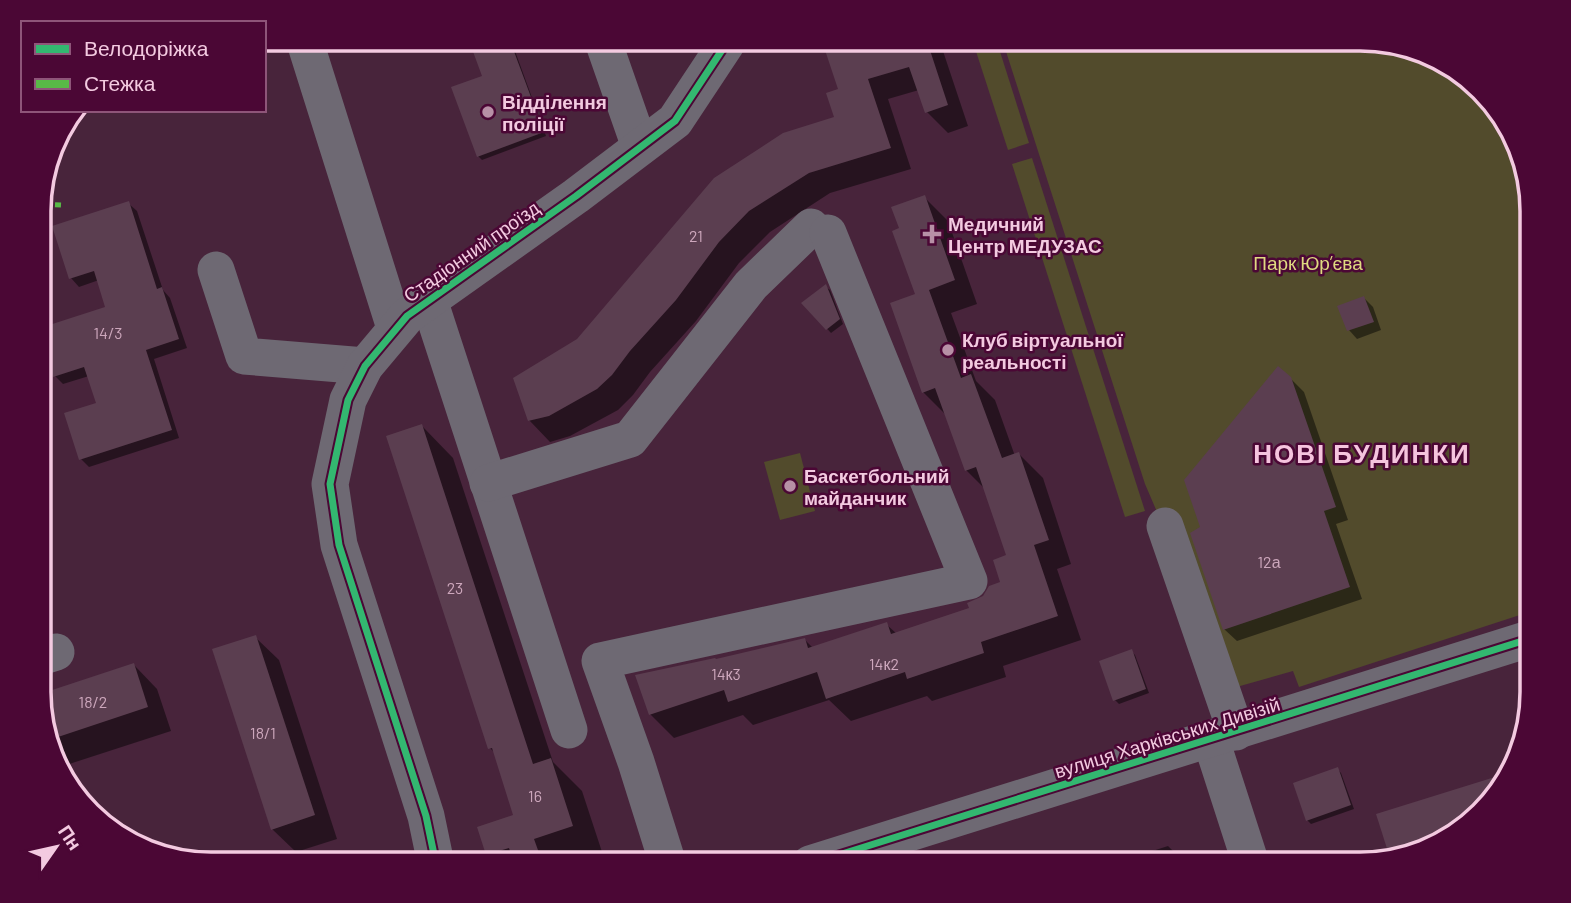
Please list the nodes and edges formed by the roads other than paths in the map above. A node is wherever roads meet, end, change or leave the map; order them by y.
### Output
1 (307, 51) edge
2 (606, 51) edge
3 (721, 51) edge
4 (640, 147) junction
5 (216, 270) dead end
6 (429, 300) junction
7 (395, 328) junction
8 (365, 366) junction
9 (488, 483) junction
10 (1165, 526) dead end
11 (1520, 642) edge
12 (569, 730) dead end
13 (1224, 736) junction
14 (437, 852) edge
15 (664, 852) edge
16 (849, 852) edge
17 (1248, 852) edge

1 - 7 street
2 - 4 street
3 - 4 street, Стадіонний проїзд
4 - 6 street, Стадіонний проїзд
5 - 8 street
6 - 7 street, Стадіонний проїзд
6 - 9 street
7 - 8 street, Стадіонний проїзд
8 - 14 street, Стадіонний проїзд
9 - 12 street
9 - 15 street
10 - 13 street
11 - 13 street, вулиця Харківських Дивізій
13 - 16 street, вулиця Харківських Дивізій
13 - 17 street

